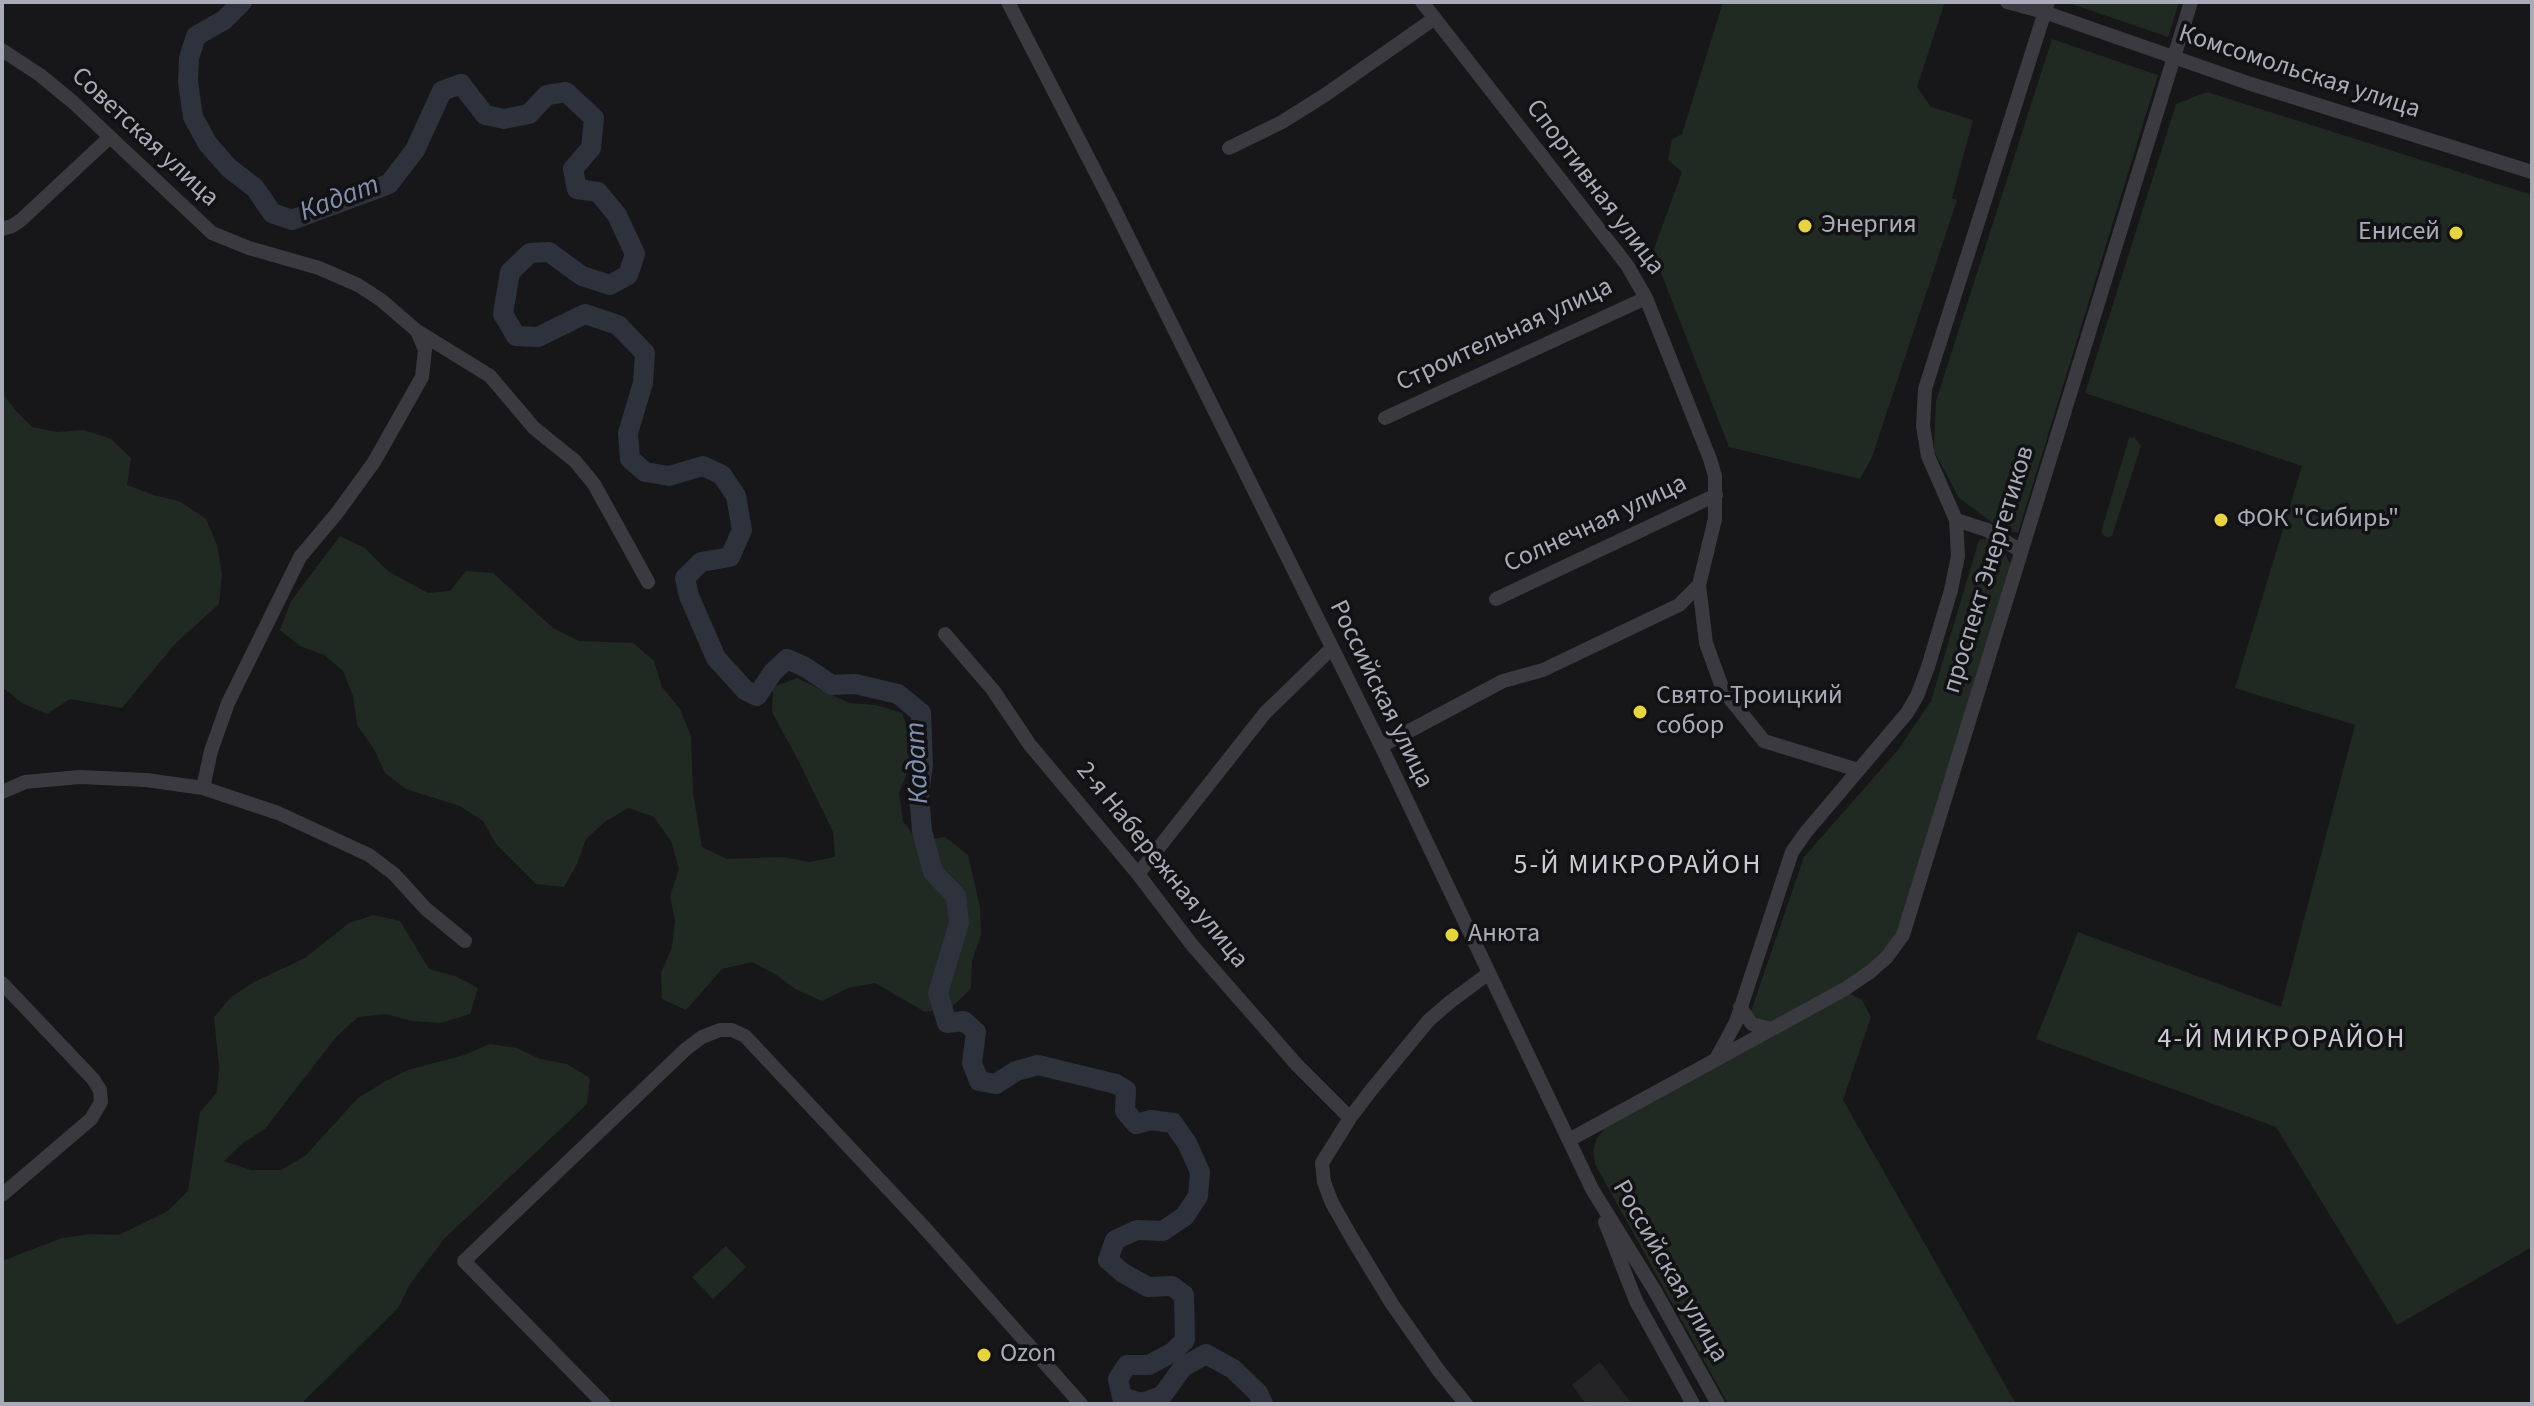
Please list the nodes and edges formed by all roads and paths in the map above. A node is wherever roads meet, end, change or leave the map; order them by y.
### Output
1 (1008, 2) edge
2 (1422, 2) edge
3 (2007, 2) edge
4 (2191, 2) edge
5 (2046, 7) edge
6 (1435, 18) junction
7 (2, 50) edge
8 (2174, 58) junction
9 (110, 137) junction
10 (1229, 148) dead end
11 (2532, 172) edge
12 (2, 229) edge
13 (1646, 298) junction
14 (417, 331) junction
15 (1385, 418) dead end
16 (1716, 495) junction
17 (1956, 520) junction
18 (2021, 551) junction
19 (648, 582) dead end
20 (1699, 585) junction
21 (1496, 599) dead end
22 (945, 634) dead end
23 (1331, 649) junction
24 (1381, 746) junction
25 (1858, 770) junction
26 (203, 788) junction
27 (2, 792) edge
28 (1138, 874) junction
29 (465, 941) dead end
30 (1489, 973) junction
31 (2, 983) edge
32 (1740, 1007) junction
33 (1771, 1029) junction
34 (1716, 1059) junction
35 (1350, 1118) junction
36 (1569, 1140) junction
37 (1592, 1189) junction
38 (2, 1195) edge
39 (604, 1404) edge
40 (1081, 1404) edge
41 (1466, 1404) edge
42 (1693, 1404) edge
43 (1718, 1404) edge

1 - 23 street, Российская улица
2 - 6 street, Спортивная улица
3 - 5 street, Комсомольская улица
4 - 8 street, проспект Энергетиков
5 - 8 street, Комсомольская улица
5 - 17 street, проспект Энергетиков
6 - 10 street
6 - 13 street, Спортивная улица
7 - 9 street, Советская улица
8 - 11 street, Комсомольская улица
8 - 18 street, проспект Энергетиков
9 - 12 street
9 - 14 street, Советская улица
13 - 15 street, Строительная улица
13 - 16 street, Спортивная улица
14 - 19 street, Советская улица
14 - 26 street
16 - 20 street, Спортивная улица
16 - 21 street, Солнечная улица
17 - 18 street
17 - 25 street, проспект Энергетиков
18 - 33 street, проспект Энергетиков
20 - 24 street
20 - 25 street
22 - 28 street, 2-я Набережная улица
23 - 24 street, Российская улица
23 - 28 street
24 - 30 street, Российская улица
25 - 32 street, проспект Энергетиков
26 - 27 street
26 - 29 street
28 - 35 street, 2-я Набережная улица
30 - 35 street
30 - 36 street, Российская улица
31 - 38 street
32 - 33 street
32 - 34 street, проспект Энергетиков
33 - 34 street, проспект Энергетиков
34 - 36 street, проспект Энергетиков
35 - 41 street
36 - 37 street, Российская улица
37 - 42 street
37 - 43 street, Российская улица
39 - 40 street

